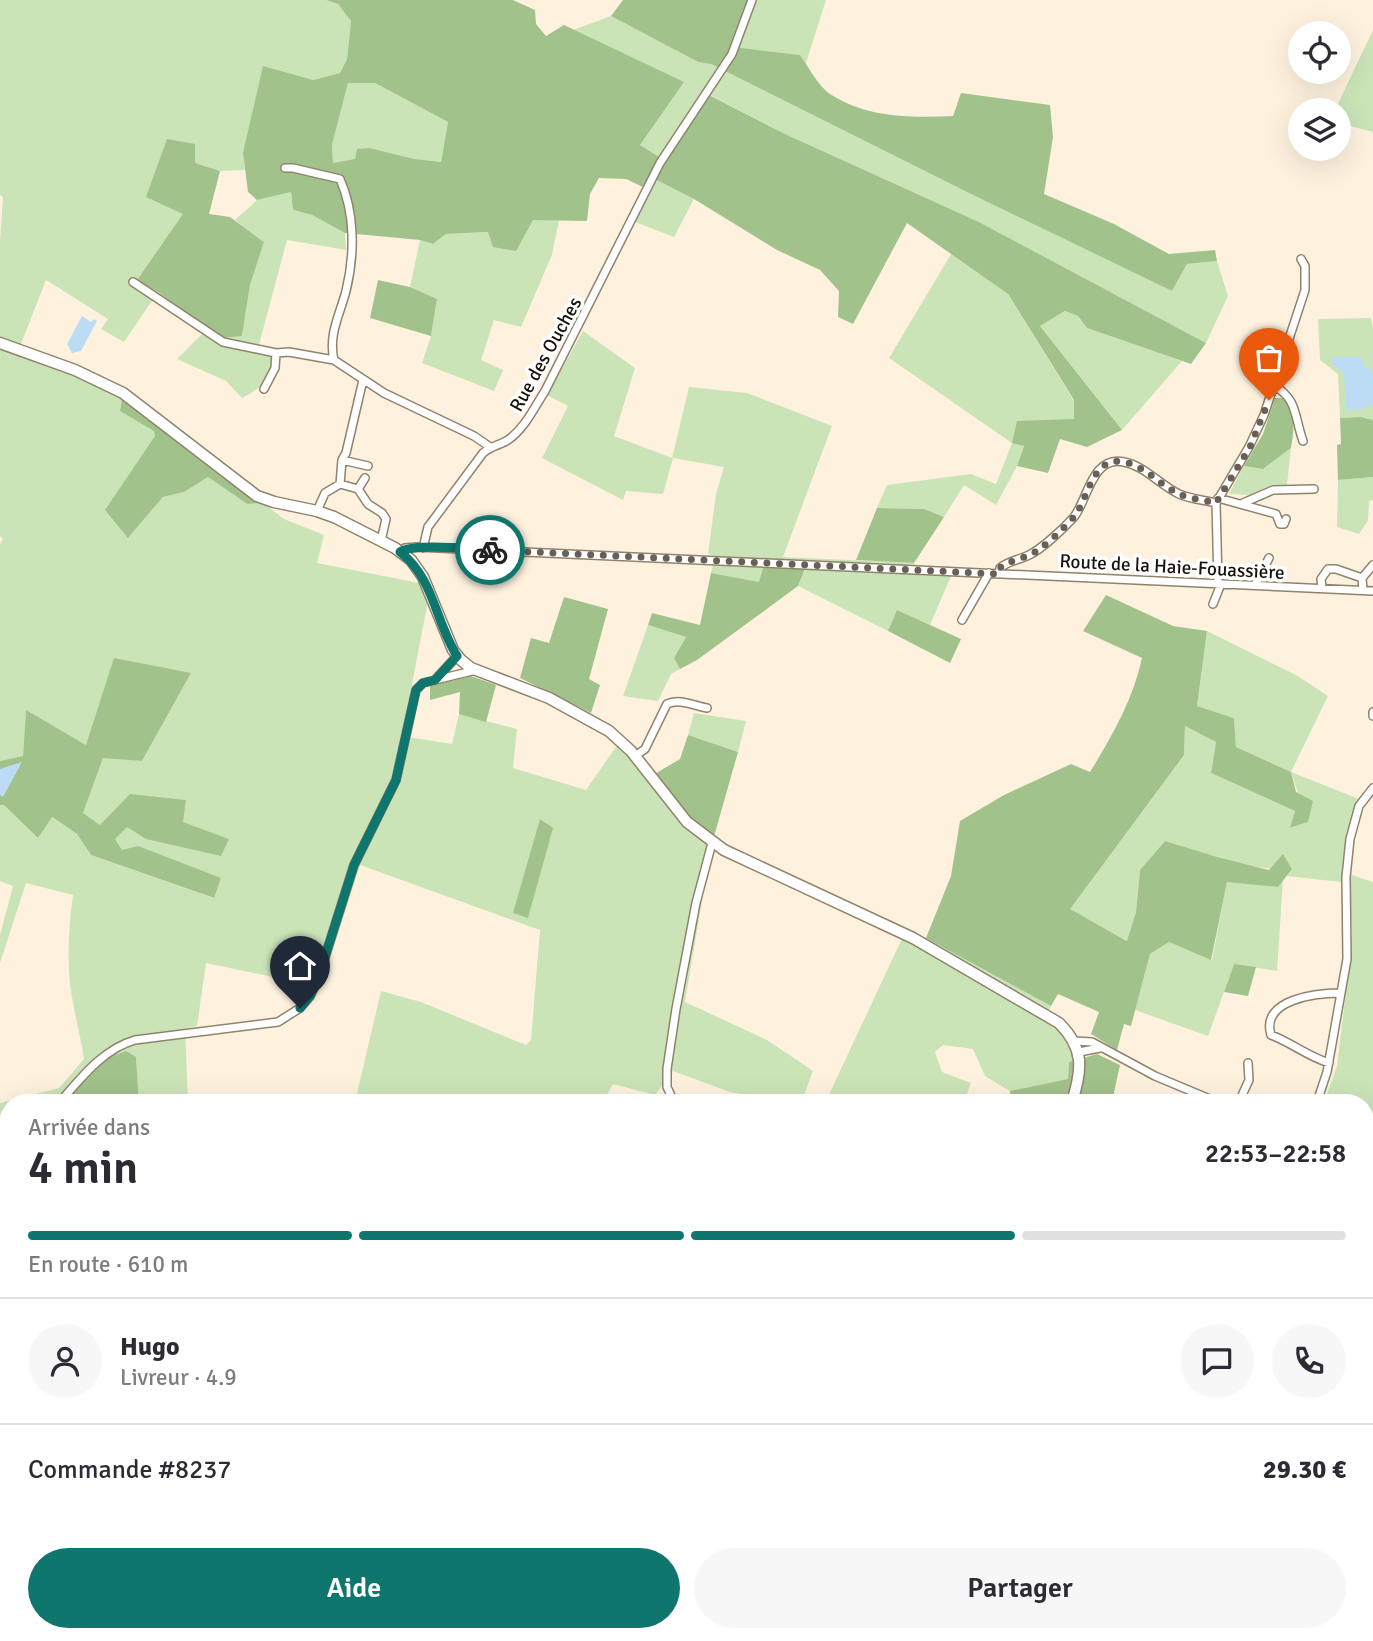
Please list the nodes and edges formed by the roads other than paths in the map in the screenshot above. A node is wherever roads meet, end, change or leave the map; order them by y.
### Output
1 (752, 0) edge
2 (285, 169) dead end
3 (1301, 260) dead end
4 (133, 282) dead end
5 (0, 343) edge
6 (276, 353) junction
7 (334, 360) junction
8 (363, 380) junction
9 (1273, 385) junction
10 (264, 389) dead end
11 (1303, 441) dead end
12 (490, 447) junction
13 (342, 460) junction
14 (368, 466) dead end
15 (365, 478) dead end
16 (340, 484) junction
17 (358, 489) junction
18 (1314, 489) dead end
19 (1217, 500) junction
20 (1243, 503) junction
21 (317, 510) junction
22 (1286, 519) dead end
23 (381, 541) junction
24 (423, 548) junction
25 (400, 552) junction
26 (1269, 558) dead end
27 (411, 560) junction
28 (1373, 565) edge
29 (989, 573) junction
30 (999, 574) junction
31 (1362, 578) junction
32 (1220, 584) junction
33 (1255, 585) junction
34 (1322, 589) junction
35 (1363, 590) junction
36 (1373, 591) edge
37 (1213, 604) dead end
38 (962, 620) dead end
39 (459, 658) junction
40 (476, 670) junction
41 (451, 677) junction
42 (435, 680) junction
43 (707, 708) dead end
44 (635, 756) junction
45 (1373, 788) edge
46 (712, 843) junction
47 (1340, 993) junction
48 (1075, 1041) junction
49 (1101, 1048) junction
50 (1079, 1052) junction
51 (1248, 1063) dead end
52 (1329, 1063) junction
53 (67, 1094) edge
54 (670, 1094) edge
55 (1074, 1094) edge
56 (1198, 1094) edge
57 (1243, 1094) edge
58 (1319, 1094) edge

1 - 12 street, Rue des Ouches
2 - 7 street
3 - 9 street
4 - 6 street
5 - 21 main road
6 - 7 street
6 - 10 street
7 - 8 street
8 - 12 street
8 - 13 street
9 - 11 street
9 - 19 street
12 - 24 street, Rue des Ouches
13 - 14 street
13 - 16 street
15 - 17 street
16 - 17 street
16 - 21 street
17 - 23 street
18 - 20 street
19 - 20 street
19 - 30 street
19 - 32 street
20 - 22 street
21 - 23 main road
23 - 25 main road
24 - 25 street, Route de la Haie-Fouassière
24 - 27 street
24 - 29 street, Route de la Haie-Fouassière
25 - 27 main road
26 - 33 street
27 - 39 main road
28 - 31 street
29 - 30 street, Route de la Haie-Fouassière
29 - 38 street
30 - 32 street, Route de la Haie-Fouassière
31 - 34 street
31 - 35 street
32 - 33 street, Route de la Haie-Fouassière
32 - 37 street
33 - 34 street, Route de la Haie-Fouassière
34 - 35 street, Route de la Haie-Fouassière
35 - 36 street, Route de la Haie-Fouassière
39 - 40 main road
39 - 41 street
39 - 42 street
40 - 41 street
40 - 44 main road
41 - 42 street
42 - 53 street
43 - 44 street
44 - 46 main road
45 - 47 street
46 - 48 main road
46 - 54 street
47 - 52 street
47 - 52 street
48 - 49 street
48 - 50 main road
49 - 50 street
49 - 56 street
50 - 55 main road
51 - 57 street
52 - 58 street

